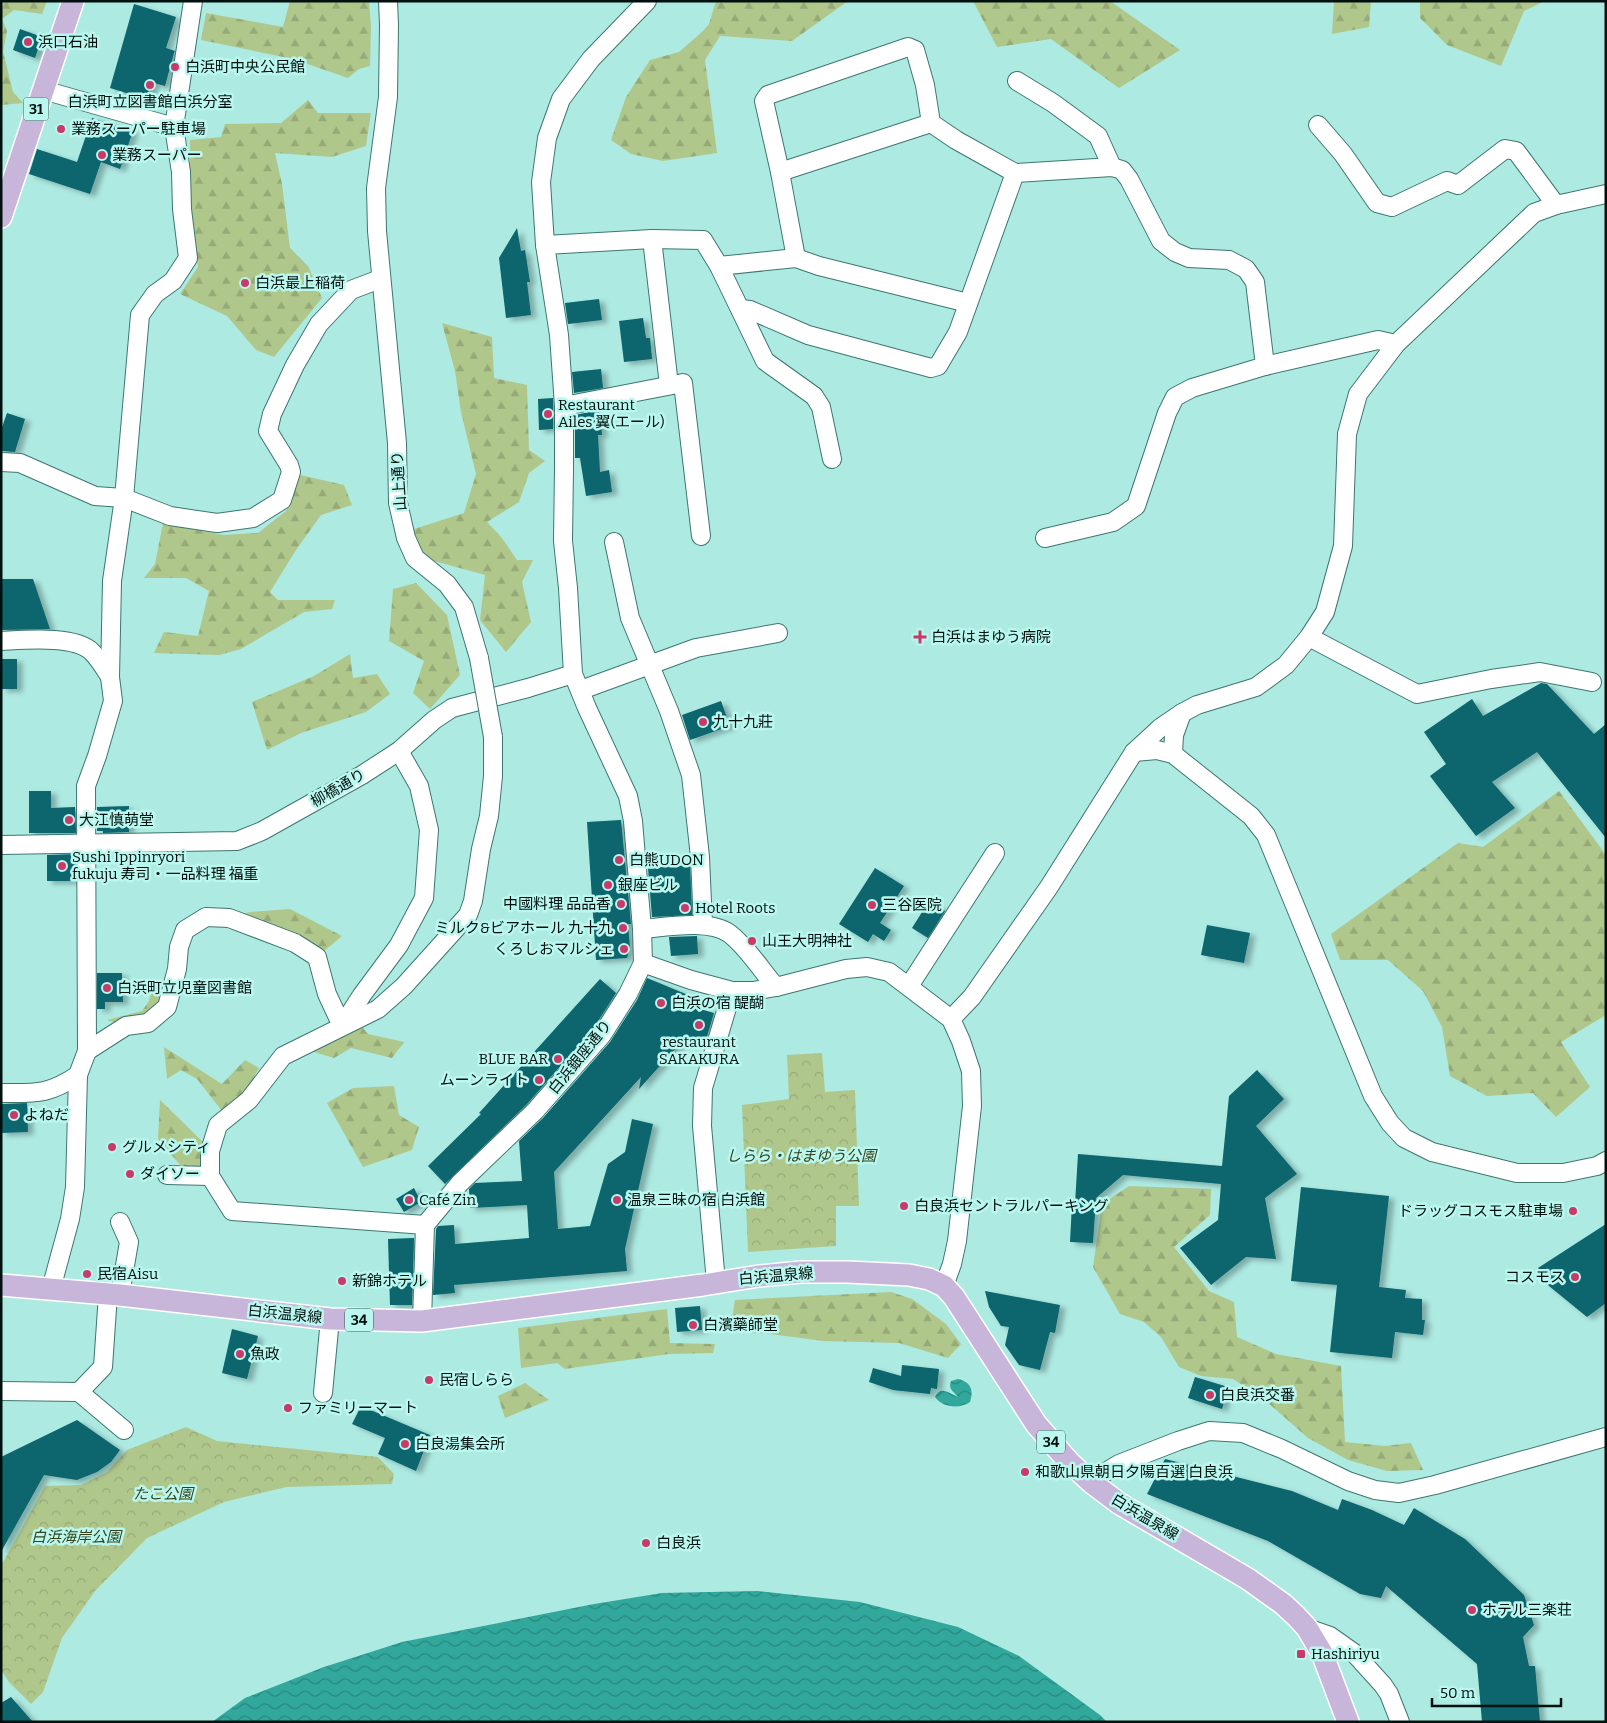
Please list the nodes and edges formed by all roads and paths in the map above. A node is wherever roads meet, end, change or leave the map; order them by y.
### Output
1 (73, 1) edge
2 (193, 1) edge
3 (388, 1) edge
4 (647, 1) edge
5 (1017, 81) dead end
6 (43, 90) junction
7 (931, 123) junction
8 (1318, 125) dead end
9 (174, 128) junction
10 (1112, 167) junction
11 (780, 172) junction
12 (1015, 173) junction
13 (1606, 194) edge
14 (1556, 205) junction
15 (1, 217) edge
16 (652, 239) junction
17 (545, 245) junction
18 (796, 258) junction
19 (719, 266) junction
20 (380, 279) junction
21 (968, 302) junction
22 (740, 309) junction
23 (1396, 344) junction
24 (1265, 366) junction
25 (669, 385) junction
26 (564, 406) junction
27 (832, 459) dead end
28 (1, 462) edge
29 (124, 498) junction
30 (701, 536) dead end
31 (1045, 538) dead end
32 (614, 542) dead end
33 (778, 633) dead end
34 (1309, 637) junction
35 (1, 641) edge
36 (650, 664) junction
37 (574, 674) junction
38 (110, 678) junction
39 (1592, 682) dead end
40 (581, 690) junction
41 (1182, 713) junction
42 (399, 751) junction
43 (1134, 752) junction
44 (1174, 754) junction
45 (86, 843) junction
46 (1, 844) edge
47 (995, 853) dead end
48 (703, 925) junction
49 (642, 929) junction
50 (643, 963) junction
51 (909, 986) junction
52 (776, 987) junction
53 (732, 991) junction
54 (951, 1019) junction
55 (342, 1026) junction
56 (87, 1051) junction
57 (78, 1075) junction
58 (1, 1093) edge
59 (1606, 1161) edge
60 (167, 1175) dead end
61 (210, 1176) junction
62 (120, 1222) dead end
63 (425, 1225) junction
64 (716, 1282) junction
65 (1, 1285) edge
66 (944, 1286) junction
67 (51, 1289) junction
68 (114, 1295) junction
69 (330, 1319) junction
70 (422, 1321) junction
71 (1, 1392) edge
72 (79, 1392) junction
73 (323, 1393) dead end
74 (124, 1430) dead end
75 (1606, 1438) edge
76 (1092, 1483) junction
77 (1307, 1628) junction
78 (1348, 1722) edge
79 (1400, 1722) edge

1 - 6 main road, 31
2 - 9 street
3 - 20 street, 山上通り
4 - 17 street, 白浜銀座通り
5 - 10 street
6 - 9 street
6 - 15 main road, 31
7 - 11 street
7 - 11 street
7 - 12 street
8 - 14 street
9 - 29 street
10 - 12 street
10 - 24 street
11 - 18 street
12 - 21 street
13 - 14 street
14 - 23 street
16 - 17 street
16 - 19 street
16 - 25 street
17 - 26 street, 白浜銀座通り
18 - 19 street
18 - 21 street
19 - 22 street
20 - 29 street
20 - 55 street, 山上通り, bridge
21 - 22 street
22 - 27 street
23 - 24 street
23 - 34 street
24 - 31 street
25 - 26 street
25 - 30 street
26 - 37 street, 白浜銀座通り
28 - 29 street
29 - 38 street
32 - 36 street
33 - 36 street
34 - 39 street
34 - 41 street
35 - 38 street
36 - 40 street
36 - 48 street
37 - 40 street, 白浜銀座通り
37 - 42 street, 柳橋通り
38 - 45 street
40 - 49 street, 白浜銀座通り
41 - 43 street
41 - 44 street
42 - 45 street, 柳橋通り
42 - 55 street
43 - 44 street
43 - 54 street
44 - 59 street
45 - 46 street, 柳橋通り
45 - 56 street
47 - 51 street
48 - 49 street
48 - 52 street
49 - 50 street, 白浜銀座通り
50 - 53 street
50 - 63 street, 白浜銀座通り
51 - 52 street
51 - 54 street
52 - 53 street
53 - 64 street
54 - 66 street
55 - 56 street
55 - 61 street, 山上通り
56 - 57 street
57 - 58 street
57 - 67 street
60 - 61 street
61 - 63 street
62 - 68 street
63 - 70 street
64 - 66 main road, 白浜温泉線 / 34
64 - 70 main road, 白浜温泉線 / 34
65 - 67 main road, 白浜温泉線 / 34
66 - 76 main road, 白浜温泉線 / 34
67 - 68 main road, 白浜温泉線 / 34
68 - 69 main road, 白浜温泉線 / 34
68 - 72 street
69 - 70 main road, 白浜温泉線 / 34
69 - 73 street
71 - 72 street
72 - 74 street
75 - 76 street
76 - 77 main road, 白浜温泉線 / 34
77 - 78 main road, 白浜温泉線 / 34
77 - 79 street

